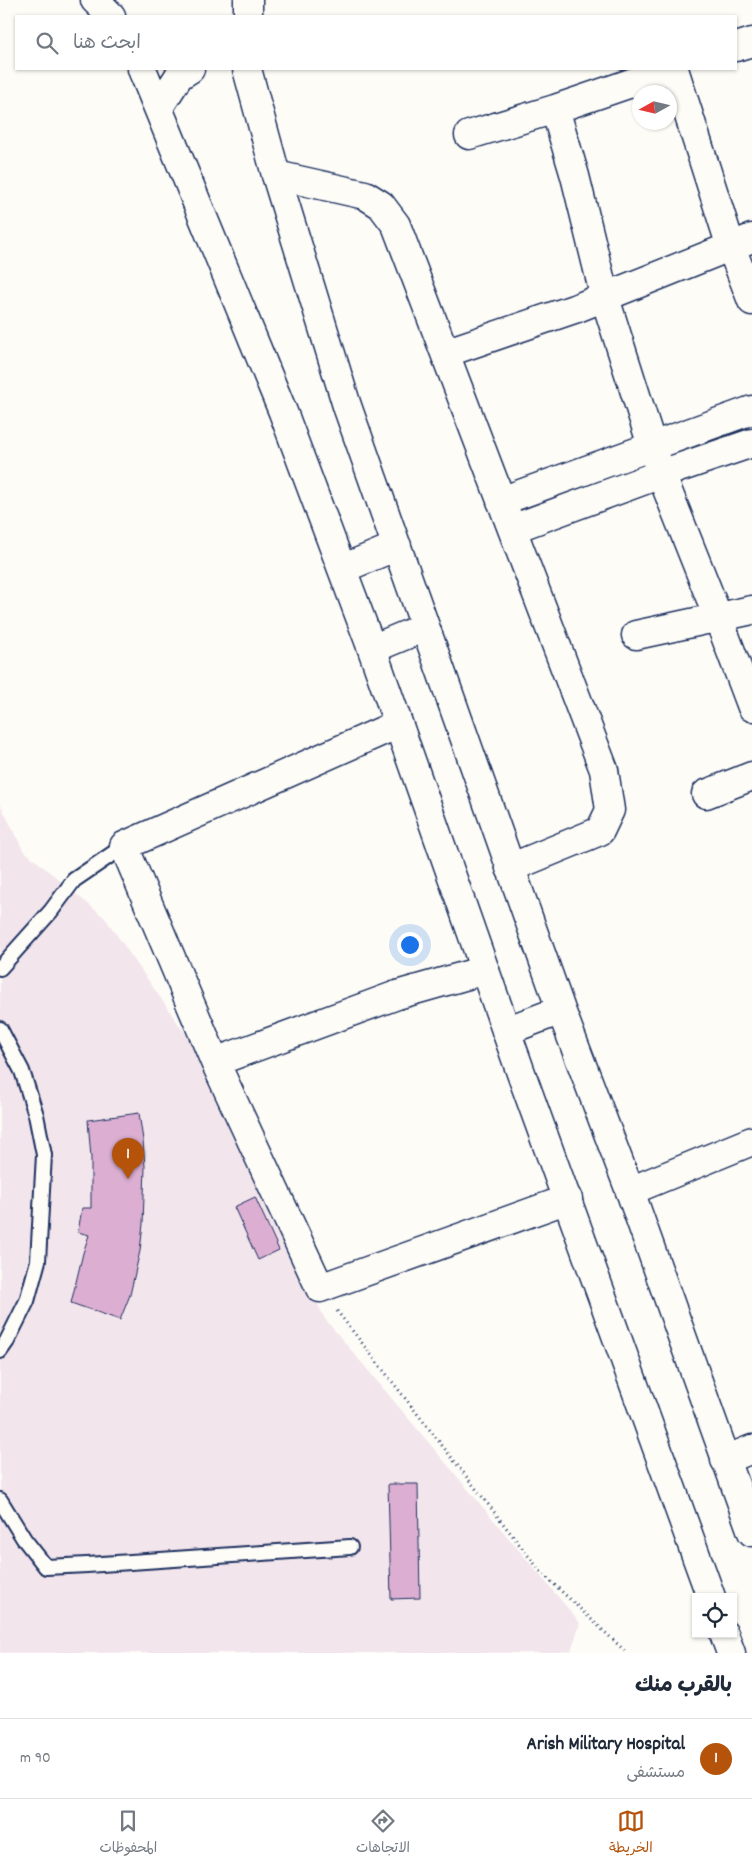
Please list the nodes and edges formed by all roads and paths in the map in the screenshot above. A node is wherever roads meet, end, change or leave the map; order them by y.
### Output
1 (95, 0) edge
2 (248, 0) edge
3 (110, 15) edge
4 (248, 15) edge
5 (752, 42) edge
6 (737, 47) edge
7 (142, 70) edge
8 (188, 70) edge
9 (245, 70) edge
10 (670, 70) edge
11 (673, 70) edge
12 (159, 106) junction
13 (556, 109) junction
14 (469, 135) dead end
15 (276, 175) junction
16 (741, 242) edge
17 (605, 298) junction
18 (752, 301) edge
19 (444, 353) junction
20 (752, 410) edge
21 (752, 444) edge
22 (652, 448) junction
23 (660, 474) junction
24 (501, 501) junction
25 (512, 530) junction
26 (397, 546) junction
27 (342, 569) junction
28 (752, 610) edge
29 (718, 618) junction
30 (425, 627) junction
31 (636, 635) dead end
32 (372, 649) junction
33 (752, 707) edge
34 (398, 724) junction
35 (752, 776) edge
36 (706, 794) dead end
37 (124, 846) junction
38 (510, 868) junction
39 (0, 968) edge
40 (485, 970) junction
41 (561, 1010) junction
42 (0, 1029) edge
43 (506, 1031) junction
44 (215, 1062) junction
45 (752, 1141) edge
46 (630, 1191) junction
47 (568, 1199) junction
48 (320, 1288) junction
49 (0, 1351) edge
50 (752, 1448) edge
51 (725, 1460) junction
52 (0, 1500) edge
53 (752, 1532) edge
54 (350, 1547) dead end
55 (710, 1593) edge
56 (725, 1638) edge
57 (627, 1653) edge
58 (731, 1653) edge

1 - 3 street
2 - 4 street
5 - 6 street
7 - 12 street
8 - 12 street
9 - 15 street
10 - 13 street
11 - 16 street
12 - 27 street
13 - 14 street
13 - 17 street
15 - 19 street
15 - 26 street
16 - 17 street
16 - 18 street
17 - 19 street
17 - 22 street
19 - 24 street
20 - 22 street
21 - 23 street
22 - 23 street
22 - 24 street
23 - 25 street
23 - 29 street
24 - 25 street
25 - 38 street
26 - 27 street
26 - 30 street
27 - 32 street
28 - 29 street
29 - 31 street
29 - 33 street
30 - 32 street
30 - 38 street
32 - 34 street
34 - 37 street
34 - 40 street
35 - 36 street
37 - 39 lane
37 - 44 street
38 - 41 street
40 - 43 street
40 - 44 street
41 - 43 street
41 - 46 street
42 - 49 lane
43 - 47 street
44 - 48 street
45 - 46 street
46 - 51 street
47 - 48 street
47 - 55 street
48 - 57 path
50 - 51 street
51 - 53 street
52 - 54 lane
56 - 58 street

